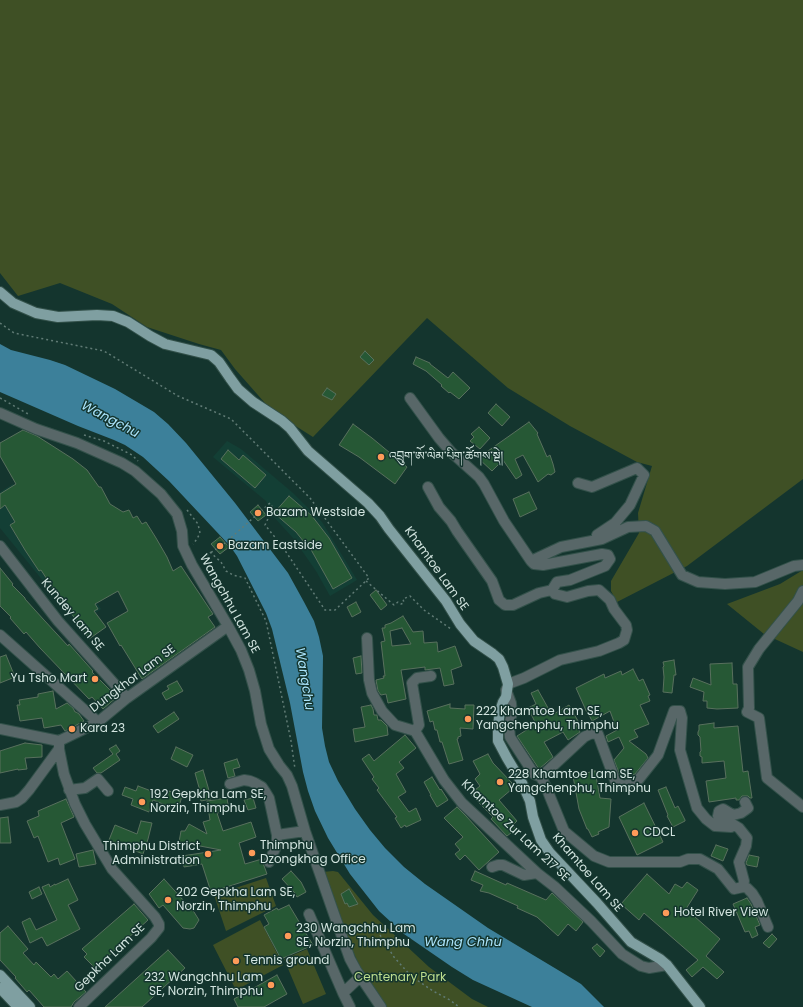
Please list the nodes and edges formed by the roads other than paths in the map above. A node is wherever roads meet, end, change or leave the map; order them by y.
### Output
1 (0, 292) edge
2 (410, 398) dead end
3 (0, 413) edge
4 (578, 483) dead end
5 (428, 487) dead end
6 (588, 541) junction
7 (0, 546) edge
8 (531, 561) junction
9 (803, 564) edge
10 (552, 590) junction
11 (803, 591) edge
12 (228, 626) junction
13 (0, 635) edge
14 (367, 638) dead end
15 (431, 676) dead end
16 (507, 687) junction
17 (127, 698) junction
18 (98, 722) junction
19 (0, 729) edge
20 (415, 731) junction
21 (59, 745) junction
22 (541, 777) junction
23 (230, 784) dead end
24 (69, 790) junction
25 (108, 791) dead end
26 (745, 802) dead end
27 (0, 804) edge
28 (803, 806) edge
29 (732, 823) junction
30 (305, 831) junction
31 (277, 835) junction
32 (269, 862) dead end
33 (492, 867) dead end
34 (537, 873) junction
35 (743, 887) junction
36 (309, 914) dead end
37 (768, 927) dead end
38 (667, 965) junction
39 (0, 975) edge
40 (360, 977) junction
41 (0, 988) edge
42 (342, 993) junction
43 (18, 1007) edge
44 (30, 1007) edge
45 (79, 1007) edge
46 (350, 1007) edge
47 (381, 1007) edge
48 (700, 1007) edge

1 - 16 main road, Khamtoe Lam SE
2 - 8 street
3 - 12 street, Wangchhu Lam SE
4 - 6 street
5 - 10 street
6 - 8 street
6 - 9 street
7 - 17 street, Kundey Lam SE
8 - 10 street
10 - 16 street
11 - 28 street
12 - 17 street, Dungkhor Lam SE
12 - 30 street, Wangchhu Lam SE
13 - 18 street
14 - 20 street
15 - 20 street
16 - 22 street
16 - 38 main road, Khamtoe Lam SE
17 - 18 street, Dungkhor Lam SE
18 - 21 street, Dungkhor Lam SE
19 - 21 street
20 - 34 street, Khamtoe Zur Lam 217 SE
21 - 24 street, Gepkha Lam SE
21 - 27 street
22 - 29 street
22 - 35 street
23 - 31 street
24 - 25 street
24 - 45 street, Gepkha Lam SE
26 - 29 street
29 - 35 street
30 - 31 street
30 - 40 street, Wangchhu Lam SE
31 - 32 street
33 - 34 street
34 - 38 street, Khamtoe Zur Lam 217 SE
35 - 37 street
36 - 42 street
38 - 48 main road, Khamtoe Lam SE
39 - 44 main road
40 - 42 street
40 - 47 street, Wangchhu Lam SE
41 - 43 main road
42 - 46 street

